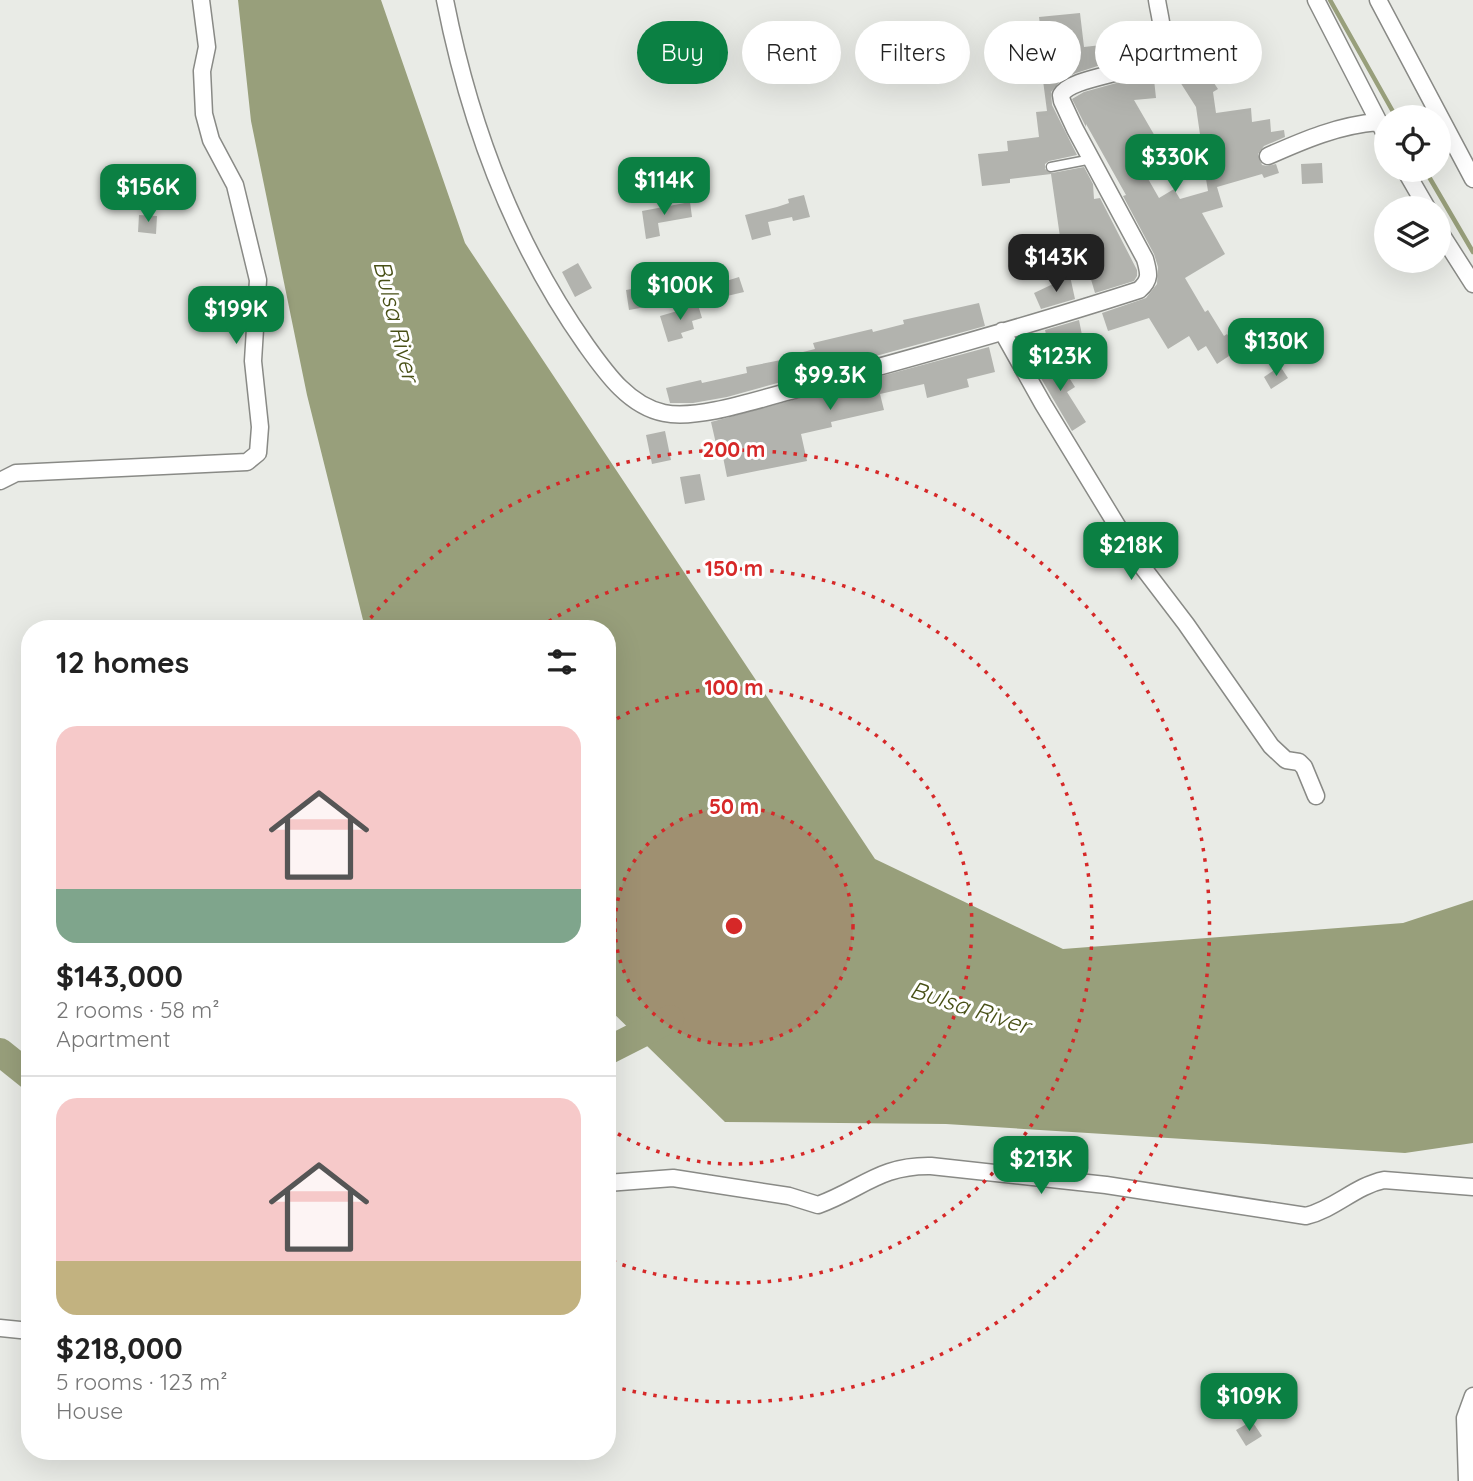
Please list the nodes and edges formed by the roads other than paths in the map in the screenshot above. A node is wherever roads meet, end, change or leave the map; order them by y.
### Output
1 (201, 0) edge
2 (445, 0) edge
3 (1157, 0) edge
4 (1316, 0) edge
5 (1378, 0) edge
6 (1374, 113) edge
7 (1374, 127) edge
8 (1268, 156) dead end
9 (1092, 159) junction
10 (1051, 167) dead end
11 (1473, 179) edge
12 (1451, 249) edge
13 (1473, 284) edge
14 (1002, 331) junction
15 (0, 481) edge
16 (1316, 796) dead end
17 (616, 1182) edge
18 (1473, 1187) edge
19 (0, 1328) edge
20 (21, 1330) edge
21 (1473, 1396) edge
22 (1467, 1481) edge

1 - 15 street
2 - 14 street
3 - 9 street
4 - 6 street
5 - 11 street
7 - 8 street
9 - 10 lane
9 - 14 street
12 - 13 street
14 - 16 street
17 - 18 street
19 - 20 street
21 - 22 street

